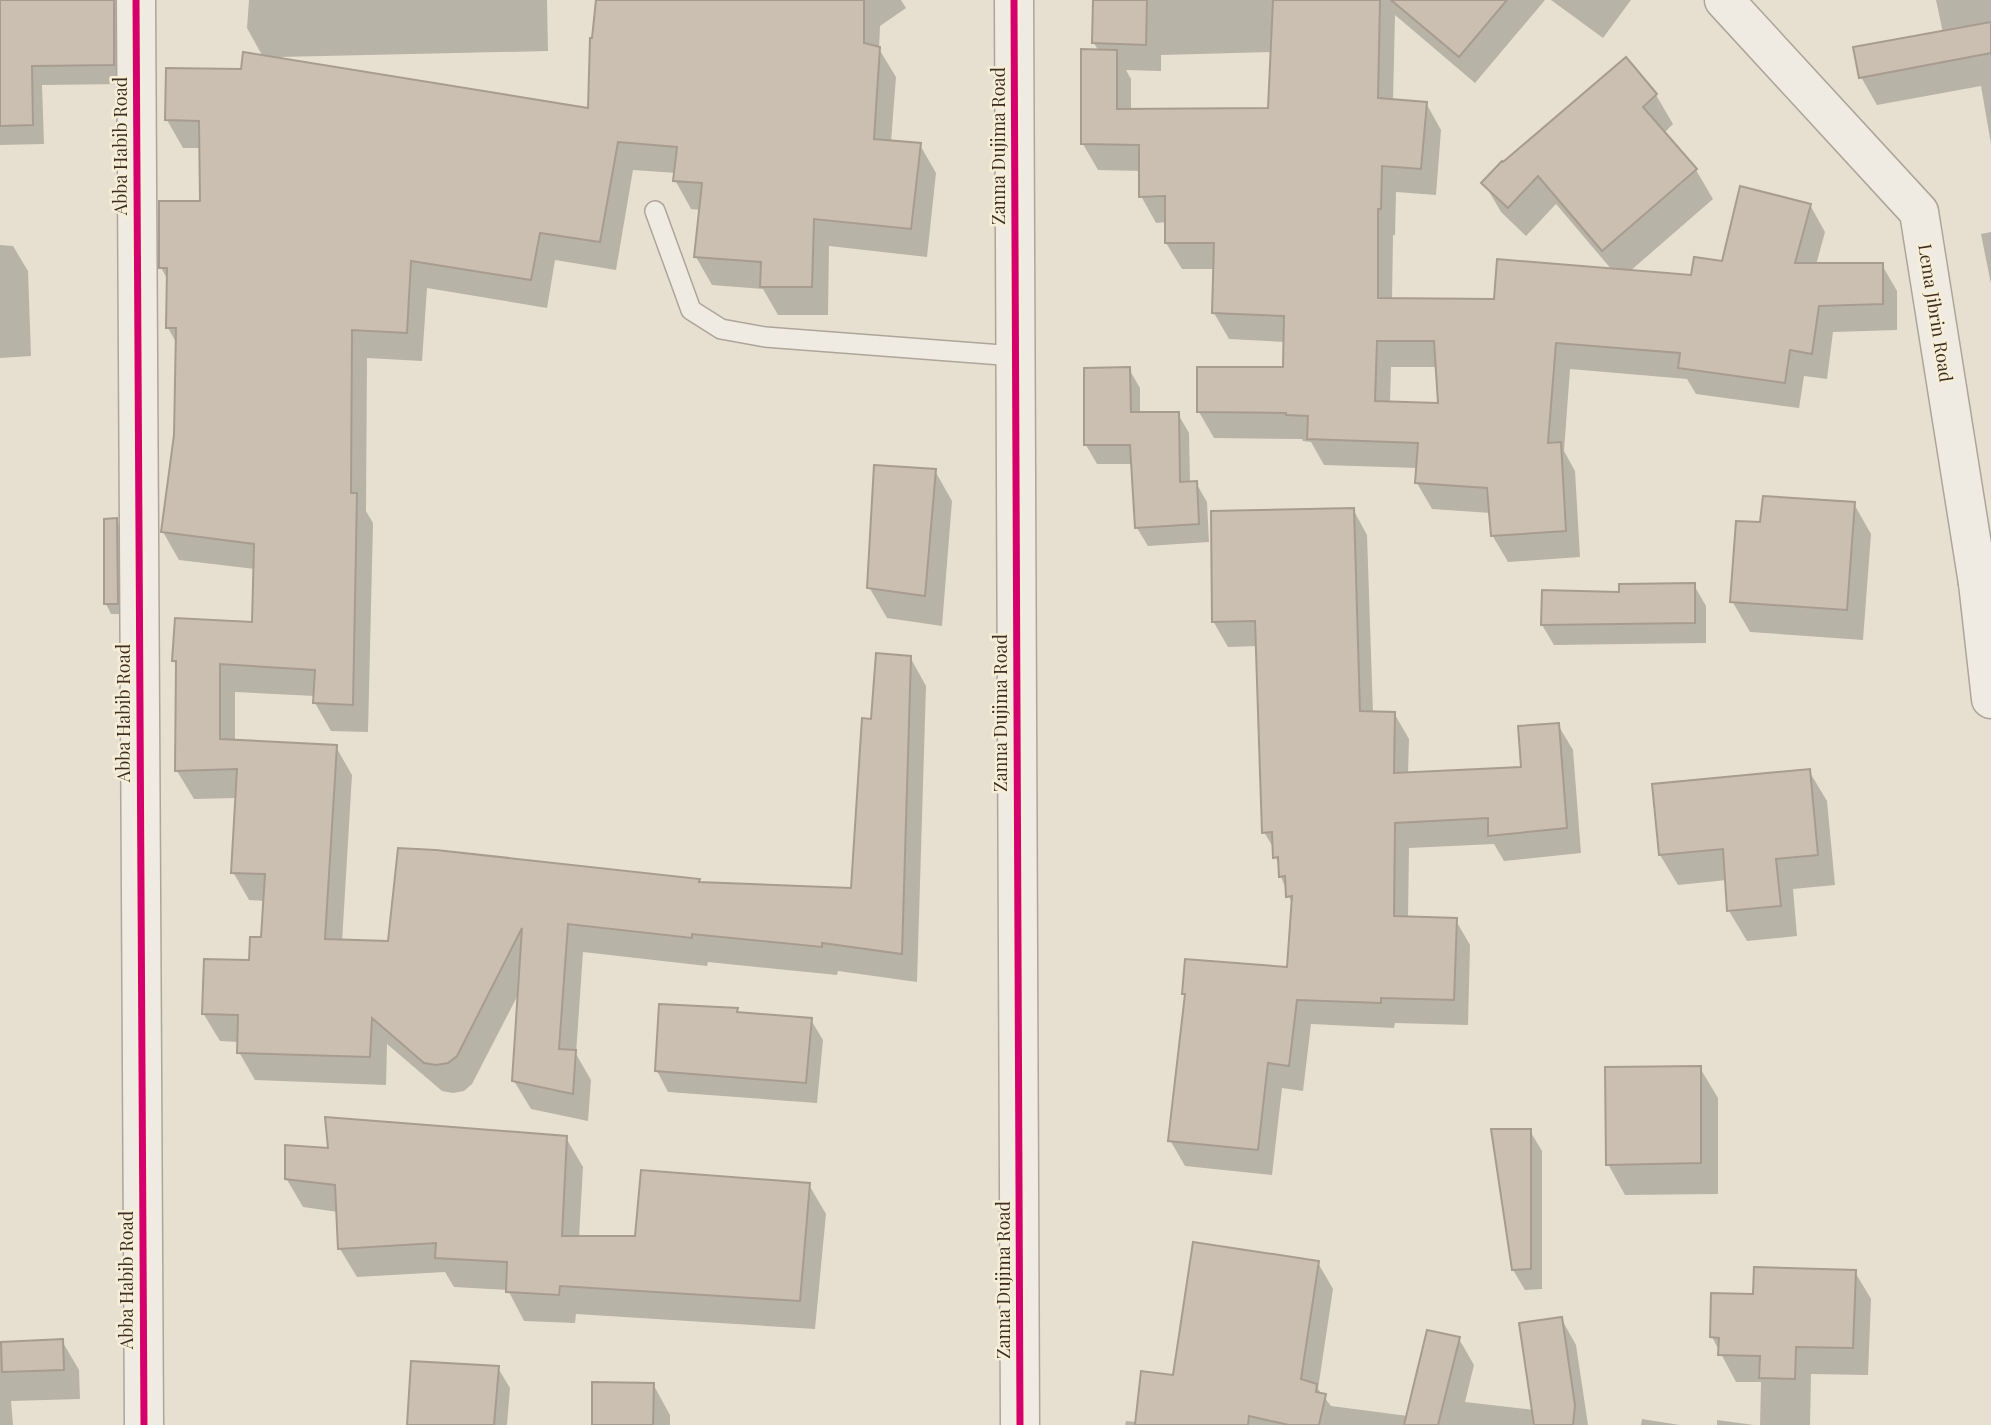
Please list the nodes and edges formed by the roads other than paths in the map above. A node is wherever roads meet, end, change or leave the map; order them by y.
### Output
1 (136, 0) edge
2 (1014, 0) edge
3 (1724, 0) edge
4 (655, 211) dead end
5 (1016, 356) junction
6 (1984, 585) edge
7 (1991, 699) edge
8 (144, 1425) edge
9 (1020, 1425) edge

1 - 8 street, Abba Habib Road
2 - 5 street, Zanna Dujima Road
3 - 6 street, Lema Jibrin Road
4 - 5 lane
5 - 9 street, Zanna Dujima Road
6 - 7 street, Lema Jibrin Road

